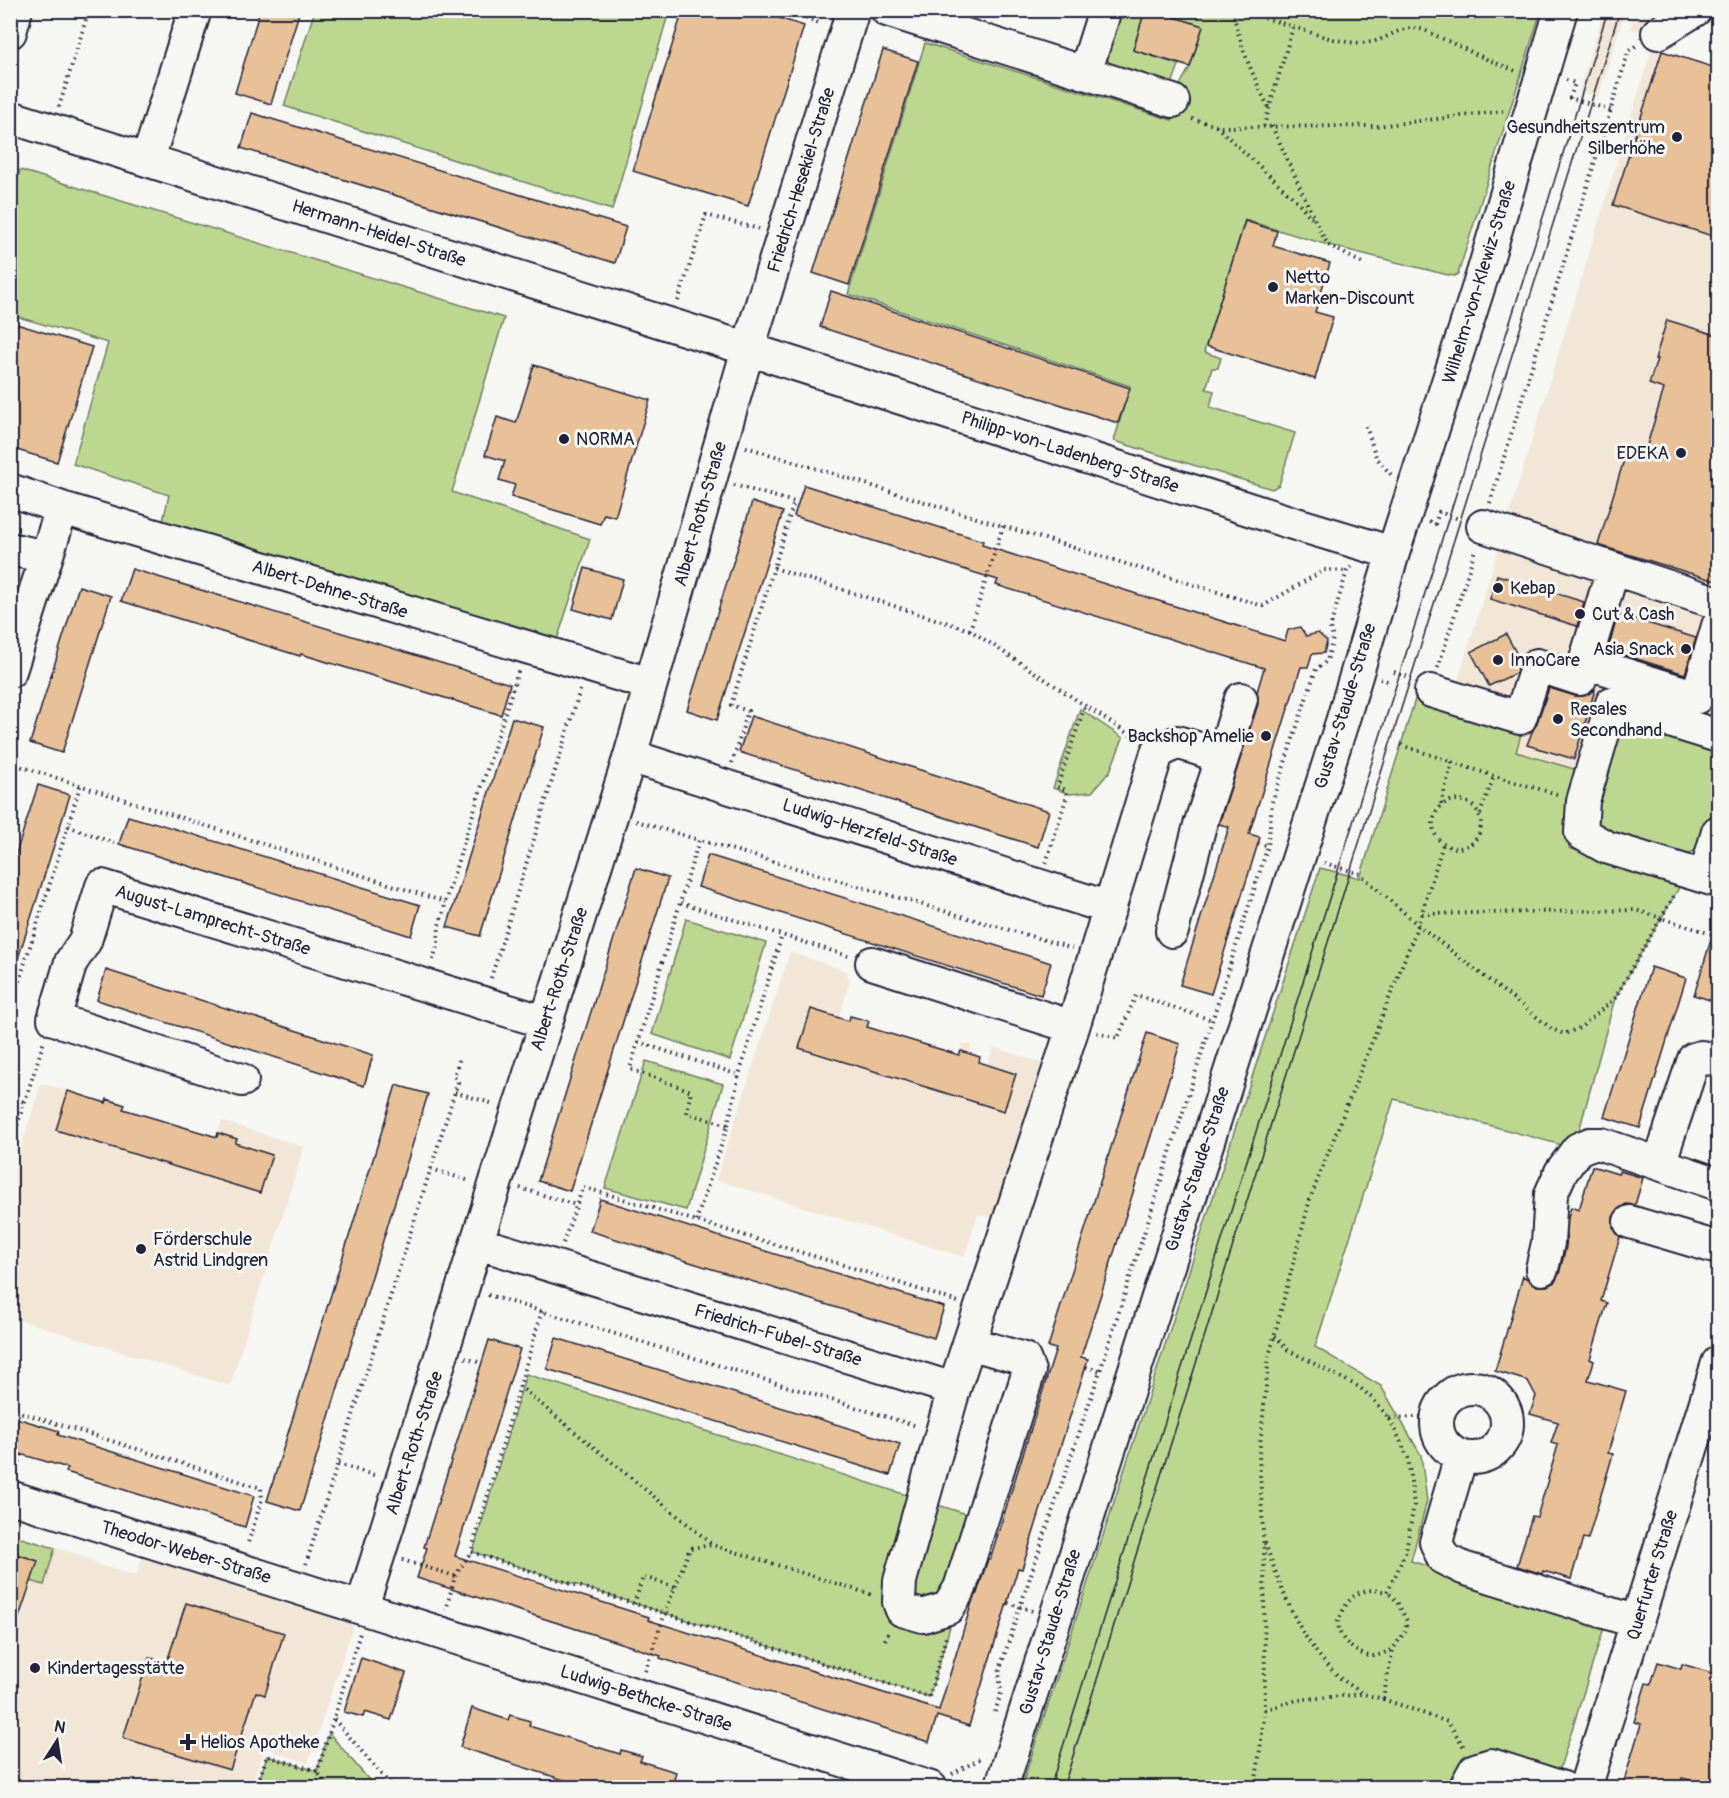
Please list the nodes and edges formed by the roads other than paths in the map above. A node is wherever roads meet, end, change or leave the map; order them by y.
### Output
1 (16, 10) edge
2 (195, 10) edge
3 (887, 10) edge
4 (1105, 10) edge
5 (1561, 10) edge
6 (1695, 10) edge
7 (841, 19) edge
8 (1661, 22) edge
9 (10, 32) edge
10 (1085, 74) junction
11 (1173, 101) road end
12 (10, 117) edge
13 (148, 159) junction
14 (748, 349) junction
15 (10, 490) edge
16 (62, 508) junction
17 (1483, 526) road end
18 (10, 549) edge
19 (1378, 549) junction
20 (46, 557) junction
21 (1613, 569) junction
22 (1719, 603) edge
23 (1719, 626) edge
24 (1585, 662) junction
25 (10, 671) edge
26 (650, 684) junction
27 (1431, 690) road end
28 (1241, 699) dead end
29 (1719, 735) edge
30 (630, 756) junction
31 (1220, 765) junction
32 (1719, 832) edge
33 (1712, 879) edge
34 (1110, 908) junction
35 (1172, 931) dead end
36 (872, 963) road end
37 (545, 1022) junction
38 (1073, 1027) junction
39 (1719, 1060) edge
40 (242, 1080) dead end
41 (1659, 1164) junction
42 (1718, 1183) edge
43 (1630, 1222) dead end
44 (478, 1243) junction
45 (1719, 1248) edge
46 (1542, 1269) dead end
47 (969, 1343) junction
48 (1719, 1363) edge
49 (954, 1389) junction
50 (1706, 1448) edge
51 (1461, 1456) junction
52 (10, 1497) edge
53 (362, 1617) junction
54 (1637, 1622) junction
55 (1472, 1778) edge
56 (938, 1783) edge
57 (1001, 1787) edge
58 (1563, 1788) edge
59 (1585, 1788) edge

1 - 9 street
2 - 13 street
3 - 10 street
4 - 10 street
5 - 19 street, Wilhelm-von-Klewiz-Straße
6 - 8 street
7 - 14 street, Friedrich-Hesekiel-Straße
10 - 11 street
12 - 13 street, Hermann-Heidel-Straße
13 - 14 street, Hermann-Heidel-Straße
14 - 19 street, Philipp-von-Ladenberg-Straße
14 - 26 street, Albert-Roth-Straße
15 - 16 street, Albert-Dehne-Straße
16 - 20 street
16 - 26 street, Albert-Dehne-Straße
17 - 21 street
18 - 20 street
19 - 57 street, Gustav-Staude-Straße
20 - 25 street
21 - 22 street
21 - 24 street
23 - 24 street
24 - 27 street
26 - 30 street, Albert-Roth-Straße
28 - 31 street
29 - 33 street
30 - 34 street, Ludwig-Herzfeld-Straße
30 - 37 street, Albert-Roth-Straße
31 - 34 street
31 - 35 street
32 - 33 street
34 - 38 street
36 - 38 street
37 - 40 street, August-Lamprecht-Straße
37 - 44 street, Albert-Roth-Straße
38 - 47 street
39 - 41 street
41 - 42 street
41 - 46 street
43 - 45 street
44 - 49 street, Friedrich-Fubel-Straße
44 - 53 street, Albert-Roth-Straße
47 - 49 street
47 - 49 street
48 - 50 street, Querfurter Straße
50 - 54 street, Querfurter Straße
51 - 51 street
51 - 54 street
52 - 53 street, Theodor-Weber-Straße
53 - 56 street, Ludwig-Bethcke-Straße
54 - 59 street, Querfurter Straße
55 - 58 street

